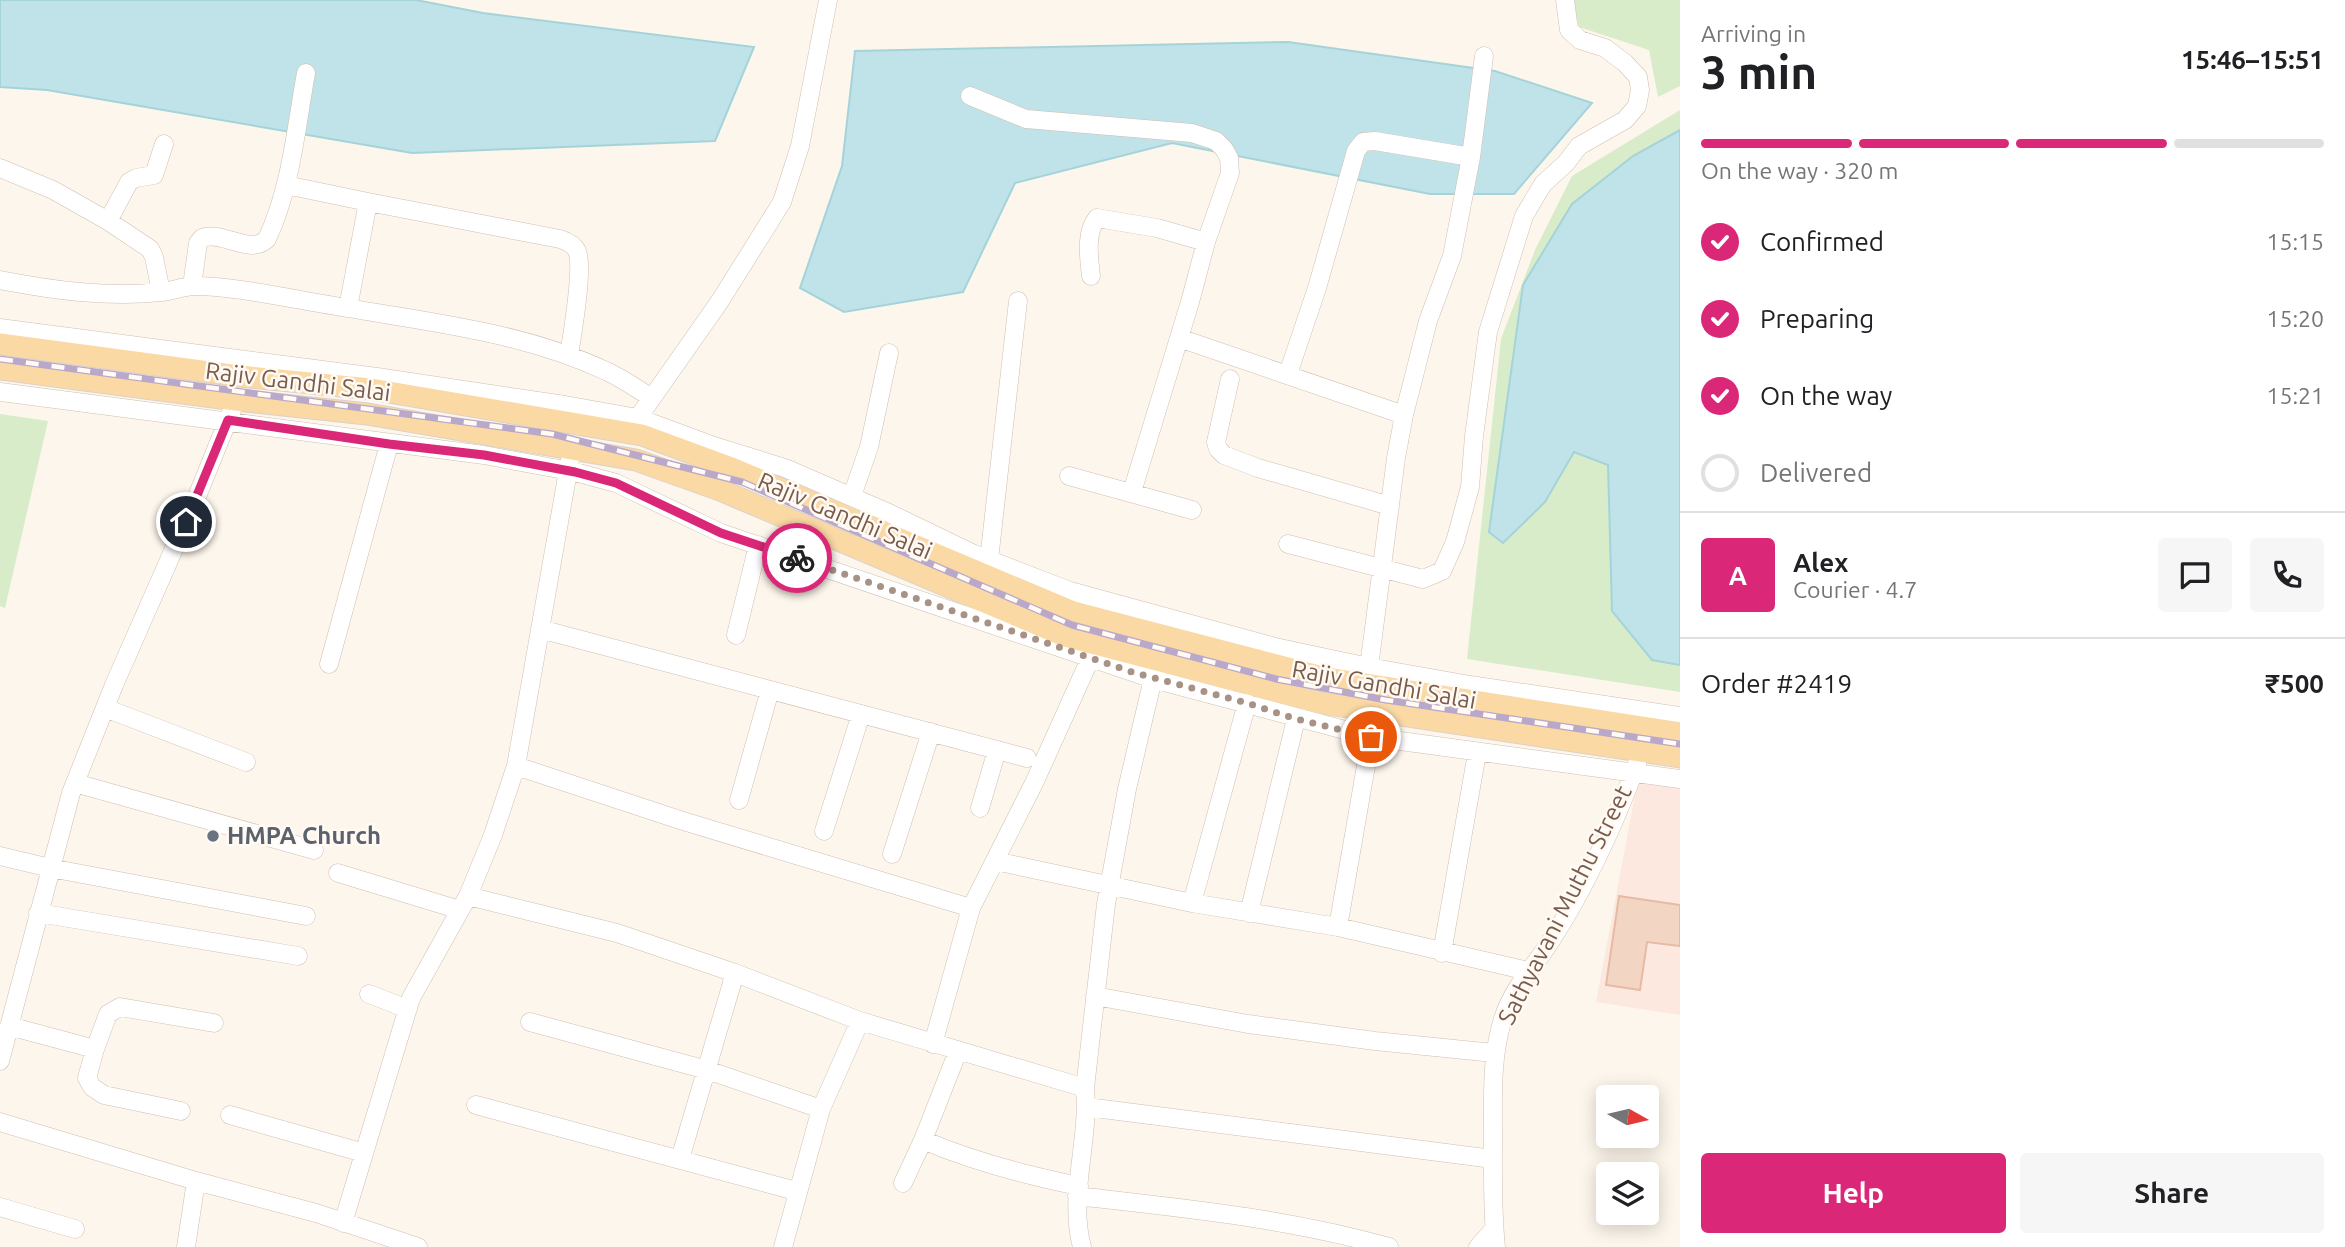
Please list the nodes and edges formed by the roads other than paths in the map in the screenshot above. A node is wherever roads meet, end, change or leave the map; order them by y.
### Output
1 (828, 0) edge
2 (1565, 0) edge
3 (1484, 56) dead end
4 (306, 73) dead end
5 (970, 96) dead end
6 (164, 144) dead end
7 (1471, 157) junction
8 (0, 168) edge
9 (286, 185) junction
10 (368, 202) junction
11 (108, 221) junction
12 (1206, 242) junction
13 (1091, 276) dead end
14 (0, 279) edge
15 (192, 286) junction
16 (161, 292) junction
17 (1018, 301) dead end
18 (348, 308) junction
19 (0, 328) edge
20 (1179, 338) junction
21 (0, 344) edge
22 (889, 353) dead end
23 (569, 356) junction
24 (0, 369) edge
25 (1288, 374) junction
26 (1230, 379) dead end
27 (0, 392) edge
28 (652, 398) junction
29 (236, 400) junction
30 (1404, 415) junction
31 (228, 420) junction
32 (633, 426) junction
33 (389, 444) junction
34 (572, 449) junction
35 (568, 471) junction
36 (1069, 476) dead end
37 (1132, 492) junction
38 (852, 496) junction
39 (1390, 506) junction
40 (1192, 510) dead end
41 (1288, 544) dead end
42 (758, 545) junction
43 (989, 560) junction
44 (1381, 570) junction
45 (540, 629) junction
46 (736, 635) dead end
47 (1090, 659) junction
48 (329, 664) dead end
49 (1369, 667) junction
50 (1155, 669) junction
51 (770, 690) junction
52 (1247, 703) junction
53 (105, 708) junction
54 (861, 714) junction
55 (1680, 716) edge
56 (1296, 719) junction
57 (931, 732) junction
58 (1680, 733) edge
59 (1371, 737) junction
60 (997, 750) junction
61 (1642, 751) junction
62 (1477, 752) junction
63 (1680, 757) edge
64 (1027, 758) dead end
65 (246, 762) dead end
66 (516, 766) junction
67 (1633, 773) junction
68 (1680, 779) edge
69 (75, 783) junction
70 (739, 800) dead end
71 (980, 808) dead end
72 (824, 831) dead end
73 (314, 850) dead end
74 (892, 854) dead end
75 (0, 856) edge
76 (995, 860) junction
77 (50, 868) junction
78 (338, 873) dead end
79 (1109, 885) junction
80 (464, 903) junction
81 (1192, 903) junction
82 (971, 908) junction
83 (38, 912) junction
84 (1249, 913) junction
85 (306, 916) dead end
86 (1338, 927) junction
87 (1442, 953) junction
88 (298, 956) dead end
89 (1528, 971) junction
90 (735, 973) junction
91 (369, 994) dead end
92 (1095, 996) junction
93 (408, 1009) junction
94 (860, 1021) junction
95 (214, 1023) dead end
96 (530, 1023) dead end
97 (9, 1026) junction
98 (933, 1044) junction
99 (95, 1049) junction
100 (958, 1051) junction
101 (1494, 1053) junction
102 (0, 1061) edge
103 (706, 1070) junction
104 (1085, 1088) junction
105 (476, 1105) dead end
106 (1087, 1107) junction
107 (821, 1109) junction
108 (181, 1111) dead end
109 (230, 1115) dead end
110 (0, 1122) edge
111 (923, 1140) junction
112 (364, 1153) junction
113 (1493, 1158) junction
114 (680, 1159) junction
115 (196, 1181) junction
116 (903, 1183) dead end
117 (796, 1191) junction
118 (1078, 1191) junction
119 (0, 1207) edge
120 (343, 1223) junction
121 (75, 1229) dead end
122 (1495, 1238) edge
123 (186, 1247) edge
124 (418, 1247) edge
125 (783, 1247) edge
126 (1083, 1247) edge
127 (1389, 1247) edge
128 (1478, 1247) edge

1 - 28 street
2 - 44 street
3 - 7 street
4 - 9 street
5 - 12 street
6 - 11 street
7 - 25 street
7 - 30 street
8 - 11 street
9 - 10 street
9 - 15 street
10 - 18 street
10 - 23 street
11 - 16 street
12 - 13 street
12 - 20 street
14 - 16 street
15 - 16 street
15 - 18 street
17 - 43 street
18 - 23 street
19 - 32 street
20 - 25 street
20 - 37 street
21 - 32 main road, Rajiv Gandhi Salai
22 - 38 street
23 - 28 street
24 - 29 main road, Rajiv Gandhi Salai
25 - 30 street
26 - 39 street
27 - 31 street
28 - 32 street
29 - 31 street
29 - 34 main road, Rajiv Gandhi Salai
30 - 39 street
31 - 33 street
31 - 53 street
32 - 38 street
32 - 58 main road, Rajiv Gandhi Salai
33 - 35 street
33 - 48 street
34 - 35 street
34 - 50 main road, Rajiv Gandhi Salai
35 - 42 street
35 - 45 street
36 - 37 street
37 - 40 street
38 - 43 street
39 - 44 street
41 - 44 street
42 - 46 street
42 - 47 street
43 - 49 street
44 - 49 street
45 - 51 street
45 - 66 street
47 - 50 street
47 - 76 street
49 - 55 street
50 - 52 street
50 - 61 main road, Rajiv Gandhi Salai
50 - 79 street
51 - 54 street
51 - 70 street
52 - 56 street
52 - 81 street
53 - 65 street
53 - 69 street
54 - 57 street
54 - 72 street
56 - 59 street
56 - 84 street
57 - 60 street
57 - 74 street
59 - 62 street
59 - 86 street
60 - 64 street
60 - 71 street
61 - 63 main road, Rajiv Gandhi Salai
61 - 67 street, Sathyavani Muthu Street
62 - 67 street
62 - 87 street
66 - 80 street
66 - 82 street
67 - 68 street
67 - 89 street, Sathyavani Muthu Street
69 - 73 street
69 - 77 street
75 - 77 street
76 - 79 street
76 - 82 street
77 - 83 street
77 - 85 street
78 - 80 street
79 - 81 street
79 - 92 street
80 - 90 street
80 - 93 street
81 - 84 street
82 - 98 street
83 - 88 street
83 - 97 street
84 - 86 street
86 - 87 street
87 - 89 street
89 - 101 street, Sathyavani Muthu Street
90 - 94 street
90 - 103 street
91 - 93 street
92 - 101 street
92 - 104 street
93 - 112 street
94 - 98 street
94 - 107 street
95 - 99 street
96 - 103 street
97 - 99 street
97 - 102 street
98 - 100 street
99 - 108 street
100 - 104 street
100 - 111 street
101 - 113 street, Sathyavani Muthu Street
103 - 107 street
103 - 114 street
104 - 106 street
105 - 114 street
106 - 113 street
106 - 118 street
107 - 117 street
109 - 112 street
110 - 115 street
111 - 116 street
111 - 118 street
112 - 120 street
113 - 122 street, Sathyavani Muthu Street
114 - 117 street
115 - 120 street
115 - 123 street
117 - 125 street
118 - 126 street
118 - 127 street
119 - 121 street
120 - 124 street
122 - 128 street

